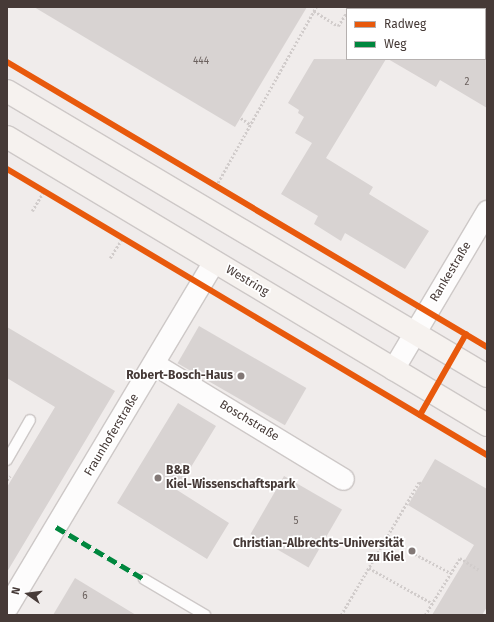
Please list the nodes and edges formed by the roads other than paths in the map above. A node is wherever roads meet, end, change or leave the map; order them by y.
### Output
1 (7, 91) edge
2 (7, 137) edge
3 (487, 211) edge
4 (214, 261) junction
5 (415, 333) junction
6 (154, 364) junction
7 (393, 369) junction
8 (487, 376) edge
9 (30, 420) dead end
10 (487, 425) edge
11 (7, 460) edge
12 (343, 479) dead end
13 (144, 579) dead end
14 (7, 607) edge
15 (206, 615) edge

1 - 5 main road
2 - 4 main road, Westring
3 - 5 street, Rankestraße
4 - 6 street, Fraunhoferstraße
4 - 7 main road, Westring
5 - 7 street, Rankestraße
5 - 8 main road
6 - 12 street, Boschstraße
6 - 14 street, Fraunhoferstraße
7 - 10 main road, Westring
9 - 11 lane
13 - 15 lane

